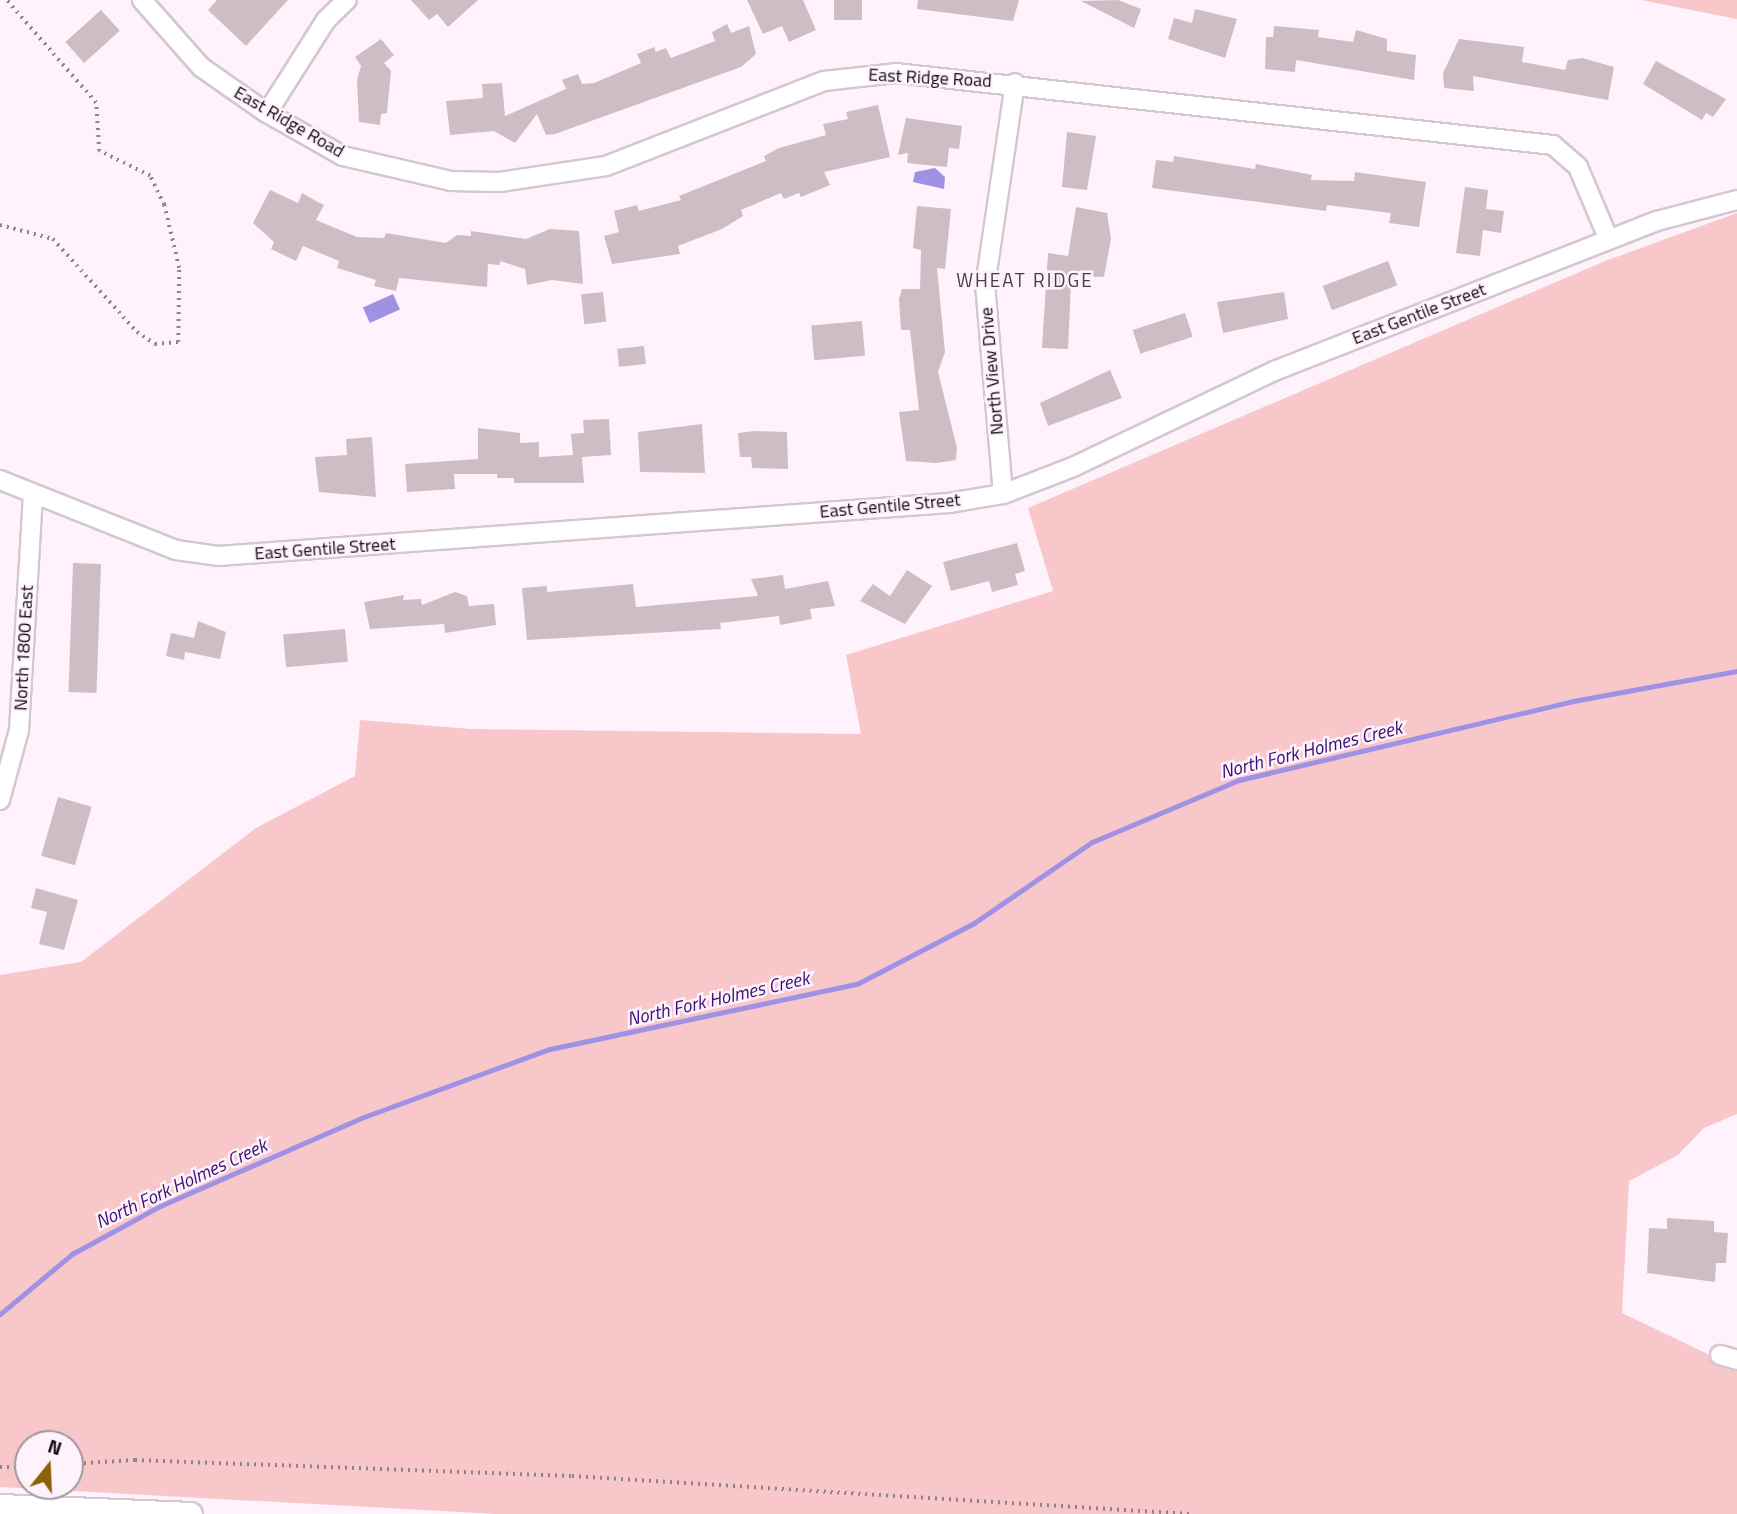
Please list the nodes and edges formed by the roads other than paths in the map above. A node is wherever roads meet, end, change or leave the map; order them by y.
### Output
1 (142, 0) edge
2 (347, 0) edge
3 (1015, 83) junction
4 (267, 113) junction
5 (1737, 200) edge
6 (1609, 240) junction
7 (0, 481) edge
8 (33, 493) junction
9 (1003, 494) junction
10 (0, 729) edge
11 (19, 730) junction
12 (0, 800) edge
13 (0, 1506) edge
14 (190, 1514) edge

1 - 4 street, East Ridge Road
2 - 4 street
3 - 4 street, East Ridge Road
3 - 6 street, East Ridge Road
3 - 9 street, North View Drive
5 - 6 street, East Gentile Street
6 - 9 street, East Gentile Street
7 - 8 street, East Gentile Street
8 - 9 street, East Gentile Street
8 - 11 street, North 1800 East
10 - 11 street
11 - 12 street, North 1800 East
13 - 14 main road

